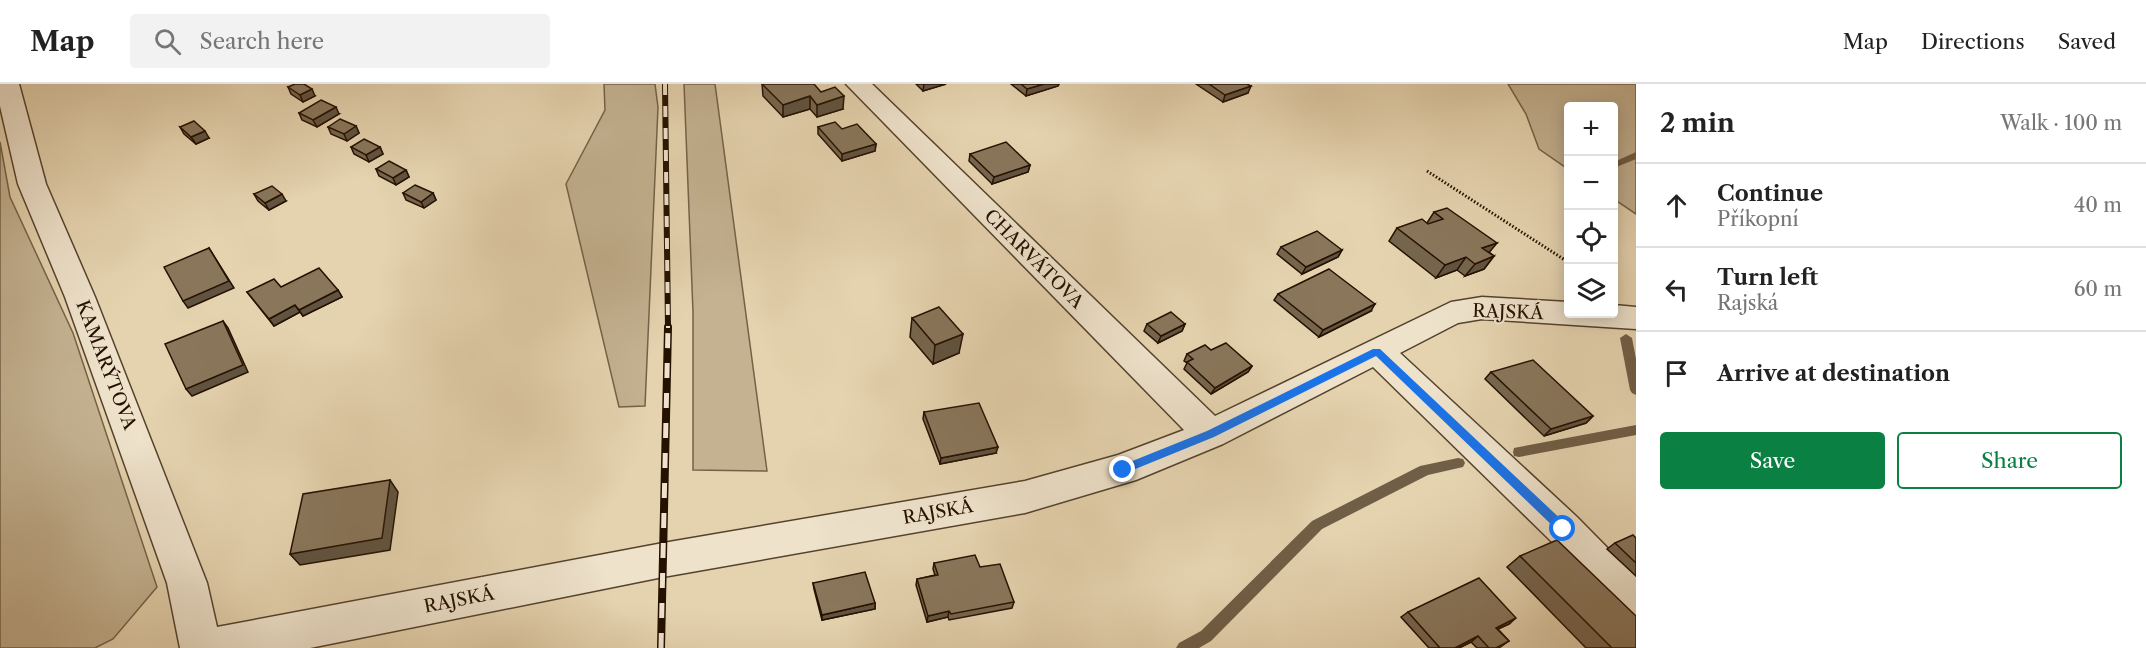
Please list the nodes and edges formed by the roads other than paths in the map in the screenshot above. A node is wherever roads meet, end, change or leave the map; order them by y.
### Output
1 (7, 84) edge
2 (858, 84) edge
3 (1636, 318) edge
4 (1377, 351) junction
5 (1211, 434) junction
6 (1636, 604) edge
7 (201, 648) edge
8 (210, 648) edge

1 - 7 street, KAMARÝTOVA
2 - 5 street, CHARVÁTOVA
3 - 4 street, RAJSKÁ
4 - 5 street, RAJSKÁ
4 - 6 street
5 - 8 street, RAJSKÁ

